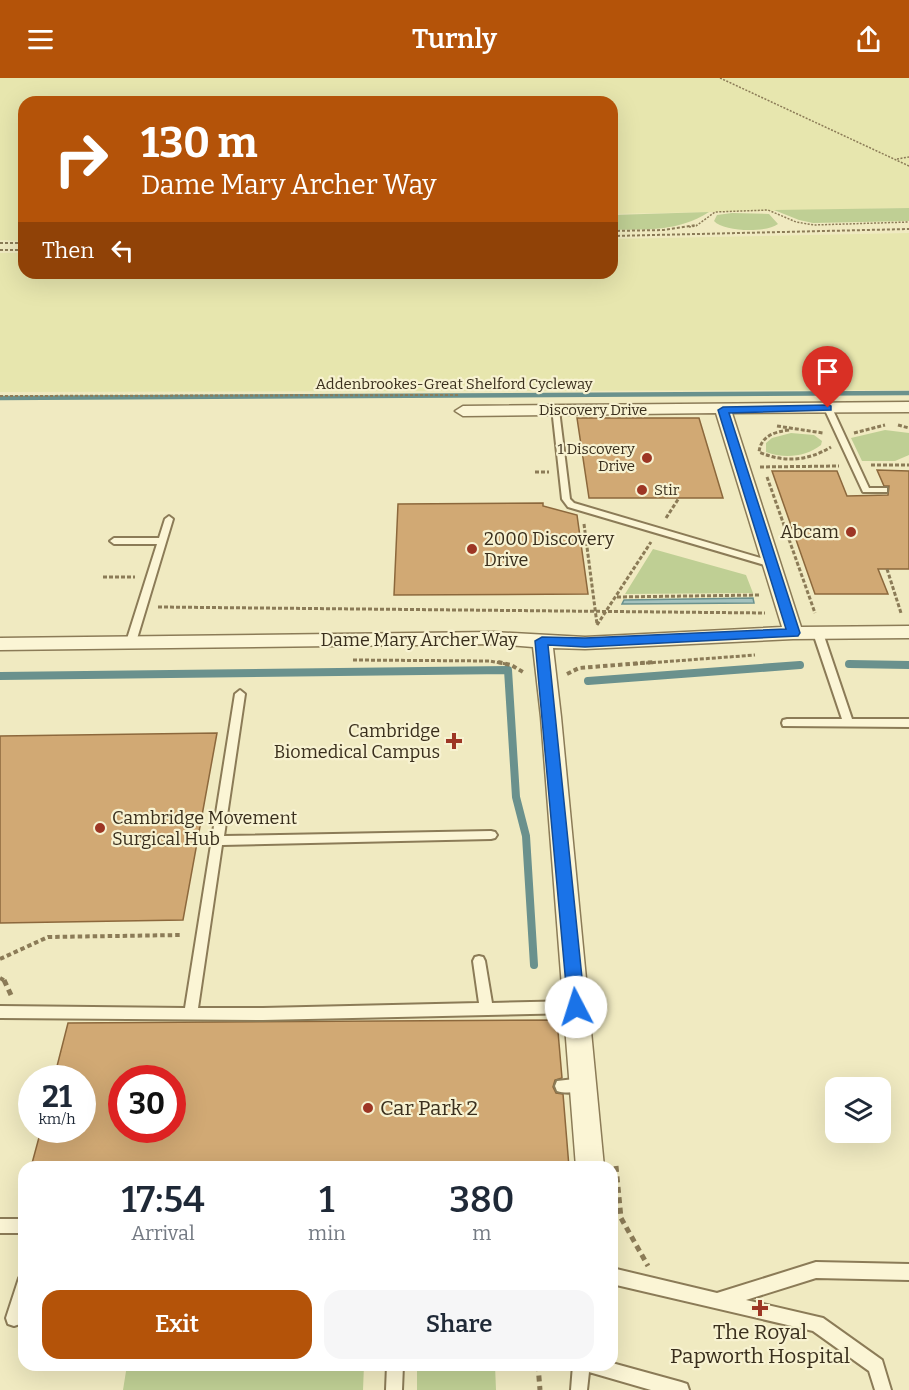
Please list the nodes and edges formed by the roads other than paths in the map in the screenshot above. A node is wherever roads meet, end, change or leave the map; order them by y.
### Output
1 (463, 403) road end
2 (909, 407) edge
3 (828, 408) junction
4 (723, 410) junction
5 (555, 411) junction
6 (884, 490) dead end
7 (169, 519) dead end
8 (114, 541) dead end
9 (162, 541) junction
10 (771, 564) junction
11 (909, 632) edge
12 (794, 633) junction
13 (818, 633) junction
14 (542, 641) junction
15 (131, 642) junction
16 (0, 644) edge
17 (240, 694) dead end
18 (848, 722) junction
19 (787, 723) dead end
20 (909, 723) edge
21 (491, 835) dead end
22 (218, 841) junction
23 (479, 961) dead end
24 (576, 1007) junction
25 (486, 1008) junction
26 (0, 1012) edge
27 (191, 1013) junction
28 (589, 1161) edge
29 (18, 1226) edge
30 (0, 1227) edge
31 (909, 1272) edge
32 (618, 1277) edge
33 (716, 1301) junction
34 (18, 1304) edge
35 (14, 1318) dead end
36 (394, 1371) edge
37 (581, 1371) edge
38 (612, 1371) edge
39 (394, 1390) edge
40 (579, 1390) edge
41 (681, 1390) edge
42 (883, 1390) edge

1 - 5 street, Discovery Drive
2 - 3 street, Discovery Drive
3 - 4 street, Discovery Drive
3 - 6 lane
4 - 5 street, Discovery Drive
4 - 10 street
5 - 10 lane
7 - 9 lane
8 - 9 lane
9 - 15 lane
10 - 12 street
11 - 13 street, Dame Mary Archer Way
12 - 13 street, Dame Mary Archer Way
12 - 14 street, Dame Mary Archer Way
13 - 18 lane
14 - 15 street, Dame Mary Archer Way
14 - 24 street
15 - 16 street, Dame Mary Archer Way
17 - 22 lane
18 - 19 lane
18 - 20 lane
21 - 22 lane
22 - 27 lane
23 - 25 lane
24 - 25 lane
24 - 28 street
25 - 27 lane
26 - 27 lane
29 - 30 lane
31 - 33 lane
32 - 33 lane
33 - 42 lane
34 - 35 lane
36 - 39 lane
37 - 40 lane
38 - 41 lane

